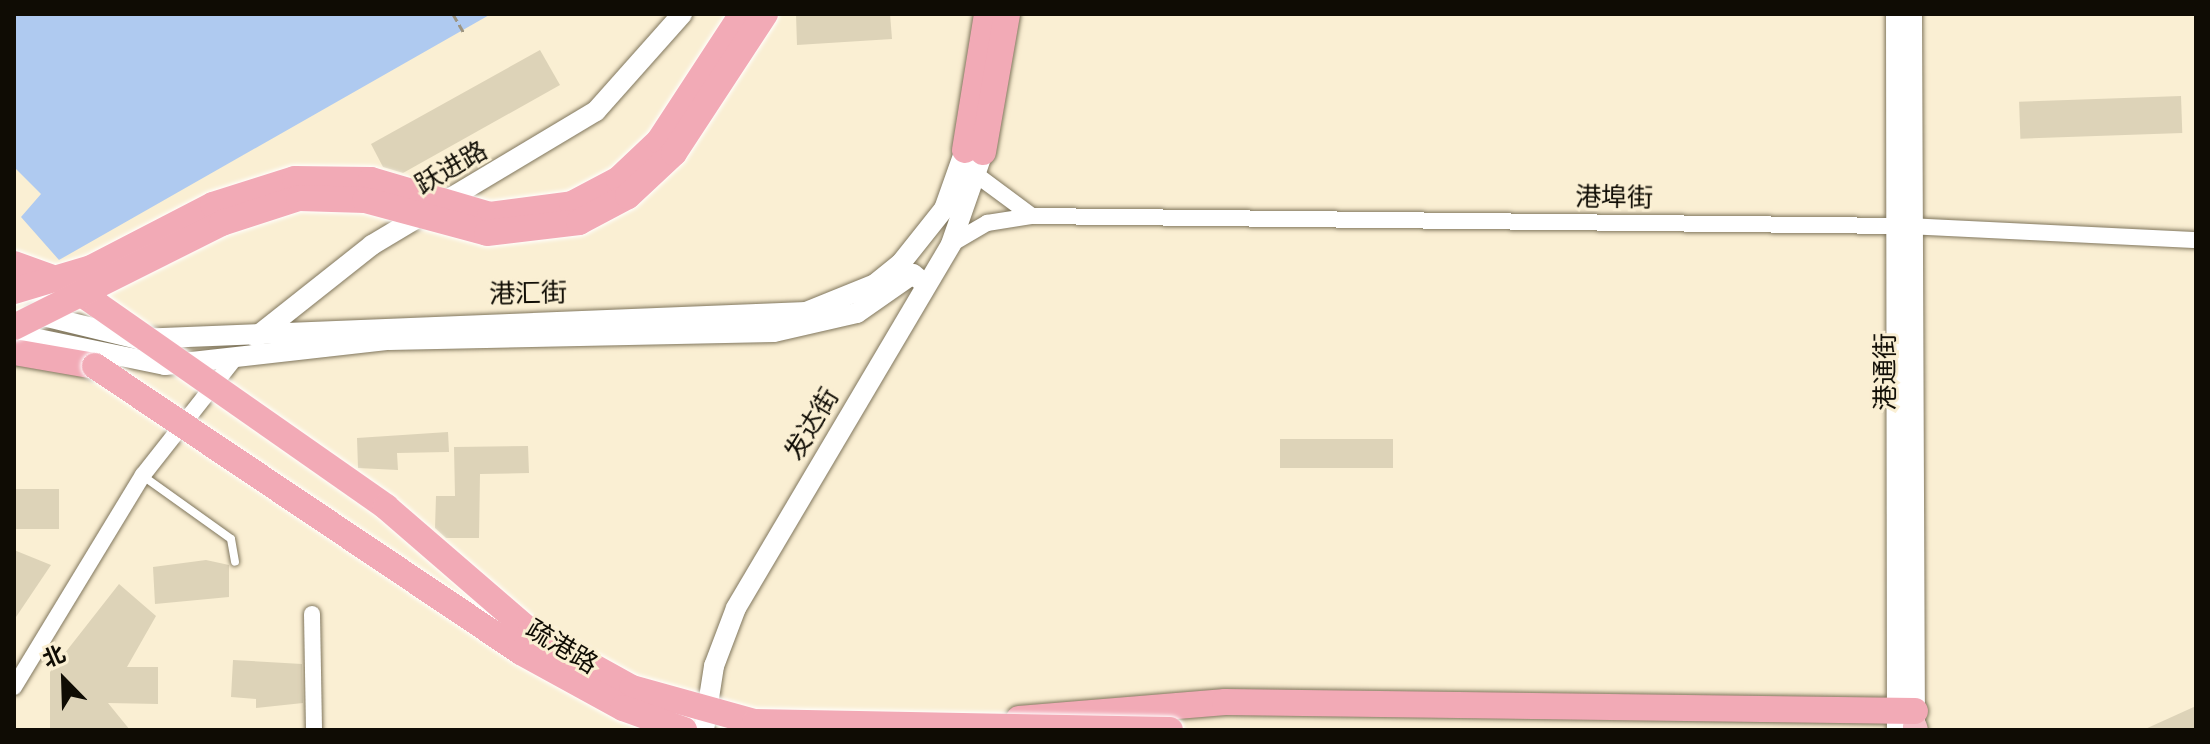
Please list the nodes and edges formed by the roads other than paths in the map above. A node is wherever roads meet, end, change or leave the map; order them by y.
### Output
1 (682, 14) edge
2 (742, 14) edge
3 (765, 14) edge
4 (987, 14) edge
5 (1007, 14) edge
6 (1896, 14) edge
7 (1912, 14) edge
8 (975, 159) junction
9 (1032, 216) junction
10 (1905, 226) junction
11 (2196, 240) edge
12 (951, 244) junction
13 (14, 264) edge
14 (914, 274) junction
15 (14, 291) edge
16 (14, 313) edge
17 (14, 327) edge
18 (259, 333) junction
19 (14, 334) edge
20 (14, 352) edge
21 (236, 357) junction
22 (143, 475) junction
23 (235, 562) dead end
24 (312, 614) dead end
25 (14, 687) edge
26 (1909, 723) edge
27 (947, 728) edge
28 (314, 730) edge
29 (684, 730) edge
30 (704, 730) edge
31 (1170, 730) edge

1 - 18 street, 跃进路
2 - 15 highway, bridge
3 - 17 highway, bridge
4 - 8 highway
5 - 8 highway
6 - 10 street, 港通街
7 - 10 street, 港通街
8 - 9 street
8 - 12 street, 发达街
8 - 14 street, 港汇街
9 - 10 street, 港埠街
9 - 12 street, 港埠街
10 - 11 street, 港埠街
10 - 26 street, 港通街
12 - 14 street, 发达街
13 - 27 highway, 疏港路, bridge
14 - 18 street, 港汇街
14 - 21 street, 港汇街
14 - 30 street, 发达街
16 - 18 street, 港汇街
18 - 21 street, 跃进路
19 - 21 street, 港汇街
20 - 29 highway, 疏港路, bridge
21 - 22 street
22 - 23 lane
22 - 25 street
24 - 28 street
26 - 27 highway, bridge
27 - 31 highway, 疏港路, bridge

